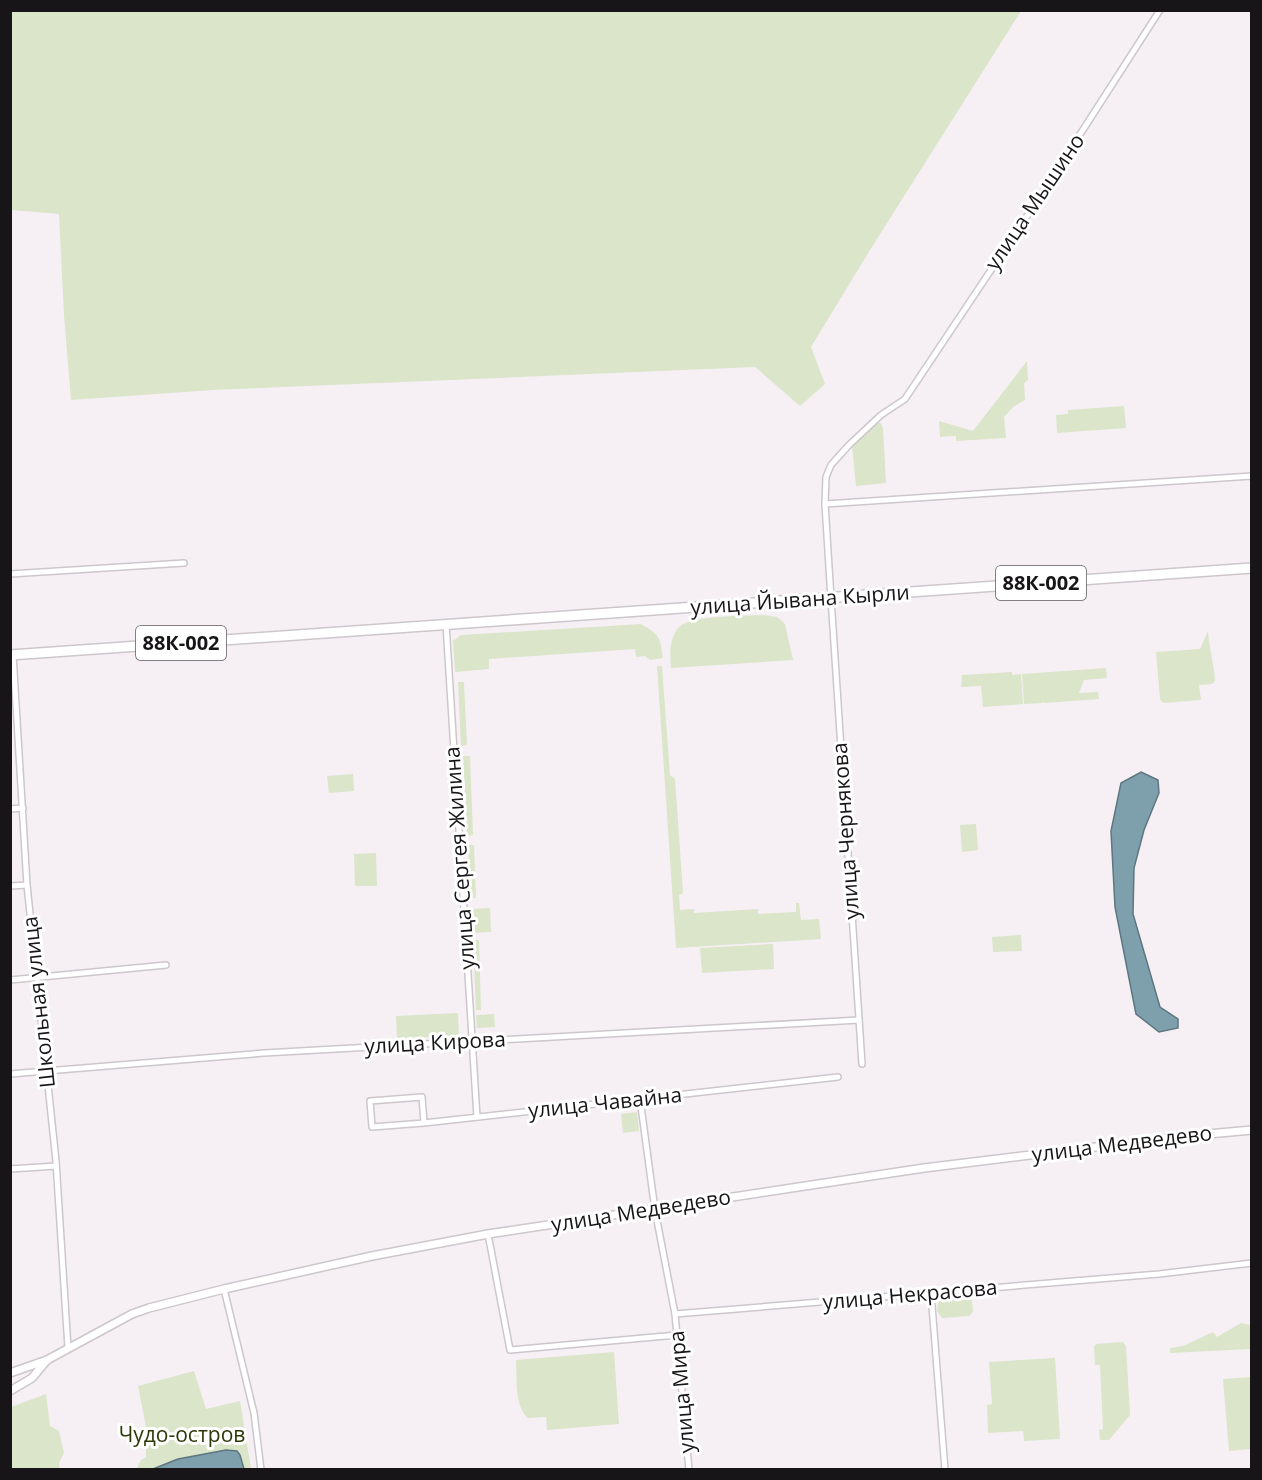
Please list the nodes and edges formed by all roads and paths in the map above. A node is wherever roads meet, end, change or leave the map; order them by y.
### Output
1 (1160, 10) edge
2 (1251, 476) edge
3 (825, 504) junction
4 (184, 563) dead end
5 (1251, 568) edge
6 (10, 574) edge
7 (831, 597) junction
8 (446, 624) junction
9 (12, 655) edge
10 (23, 808) junction
11 (10, 809) edge
12 (27, 885) junction
13 (10, 886) edge
14 (166, 965) dead end
15 (36, 978) junction
16 (10, 980) edge
17 (859, 1020) junction
18 (473, 1041) junction
19 (862, 1064) dead end
20 (46, 1071) junction
21 (10, 1074) edge
22 (838, 1077) dead end
23 (640, 1099) junction
24 (477, 1117) junction
25 (424, 1123) junction
26 (1251, 1130) edge
27 (56, 1166) junction
28 (10, 1169) edge
29 (655, 1210) junction
30 (488, 1234) junction
31 (1251, 1263) edge
32 (224, 1289) junction
33 (931, 1293) junction
34 (675, 1314) junction
35 (677, 1335) junction
36 (68, 1348) junction
37 (47, 1360) junction
38 (10, 1375) edge
39 (11, 1391) edge
40 (261, 1470) edge
41 (689, 1470) edge
42 (945, 1470) edge

1 - 3 street, улица Мышино
2 - 3 street
3 - 7 street, улица Чернякова
4 - 6 street
5 - 7 main road, улица Йывана Кырли / 88К-002
7 - 8 main road, улица Йывана Кырли / 88К-002
7 - 17 street, улица Чернякова
8 - 9 main road, улица Йывана Кырли / 88К-002
8 - 18 street, улица Сергея Жилина
9 - 10 street, Школьная улица
10 - 11 street
10 - 12 street, Школьная улица
12 - 13 street
12 - 15 street, Школьная улица
14 - 15 street
15 - 16 street
15 - 20 street, Школьная улица
17 - 18 street, улица Кирова
17 - 19 street, улица Чернякова
18 - 20 street, улица Кирова
18 - 24 street, улица Сергея Жилина
20 - 21 street, улица Кирова
20 - 27 street, Школьная улица
22 - 23 street, улица Чавайна
23 - 24 street, улица Чавайна
23 - 29 street
24 - 25 street, улица Чавайна
25 - 25 street, улица Чавайна
26 - 29 street, улица Медведево
27 - 28 street
27 - 36 street, Школьная улица
29 - 30 street, улица Медведево
29 - 34 street
30 - 32 street, улица Медведево
30 - 35 street
31 - 33 street, улица Некрасова
32 - 36 street, улица Медведево
32 - 40 street
33 - 34 street, улица Некрасова
33 - 42 street
34 - 35 street, улица Мира
35 - 41 street, улица Мира
36 - 37 street, улица Медведево
37 - 38 street, улица Медведево
37 - 39 street, улица Медведево
38 - 39 street

